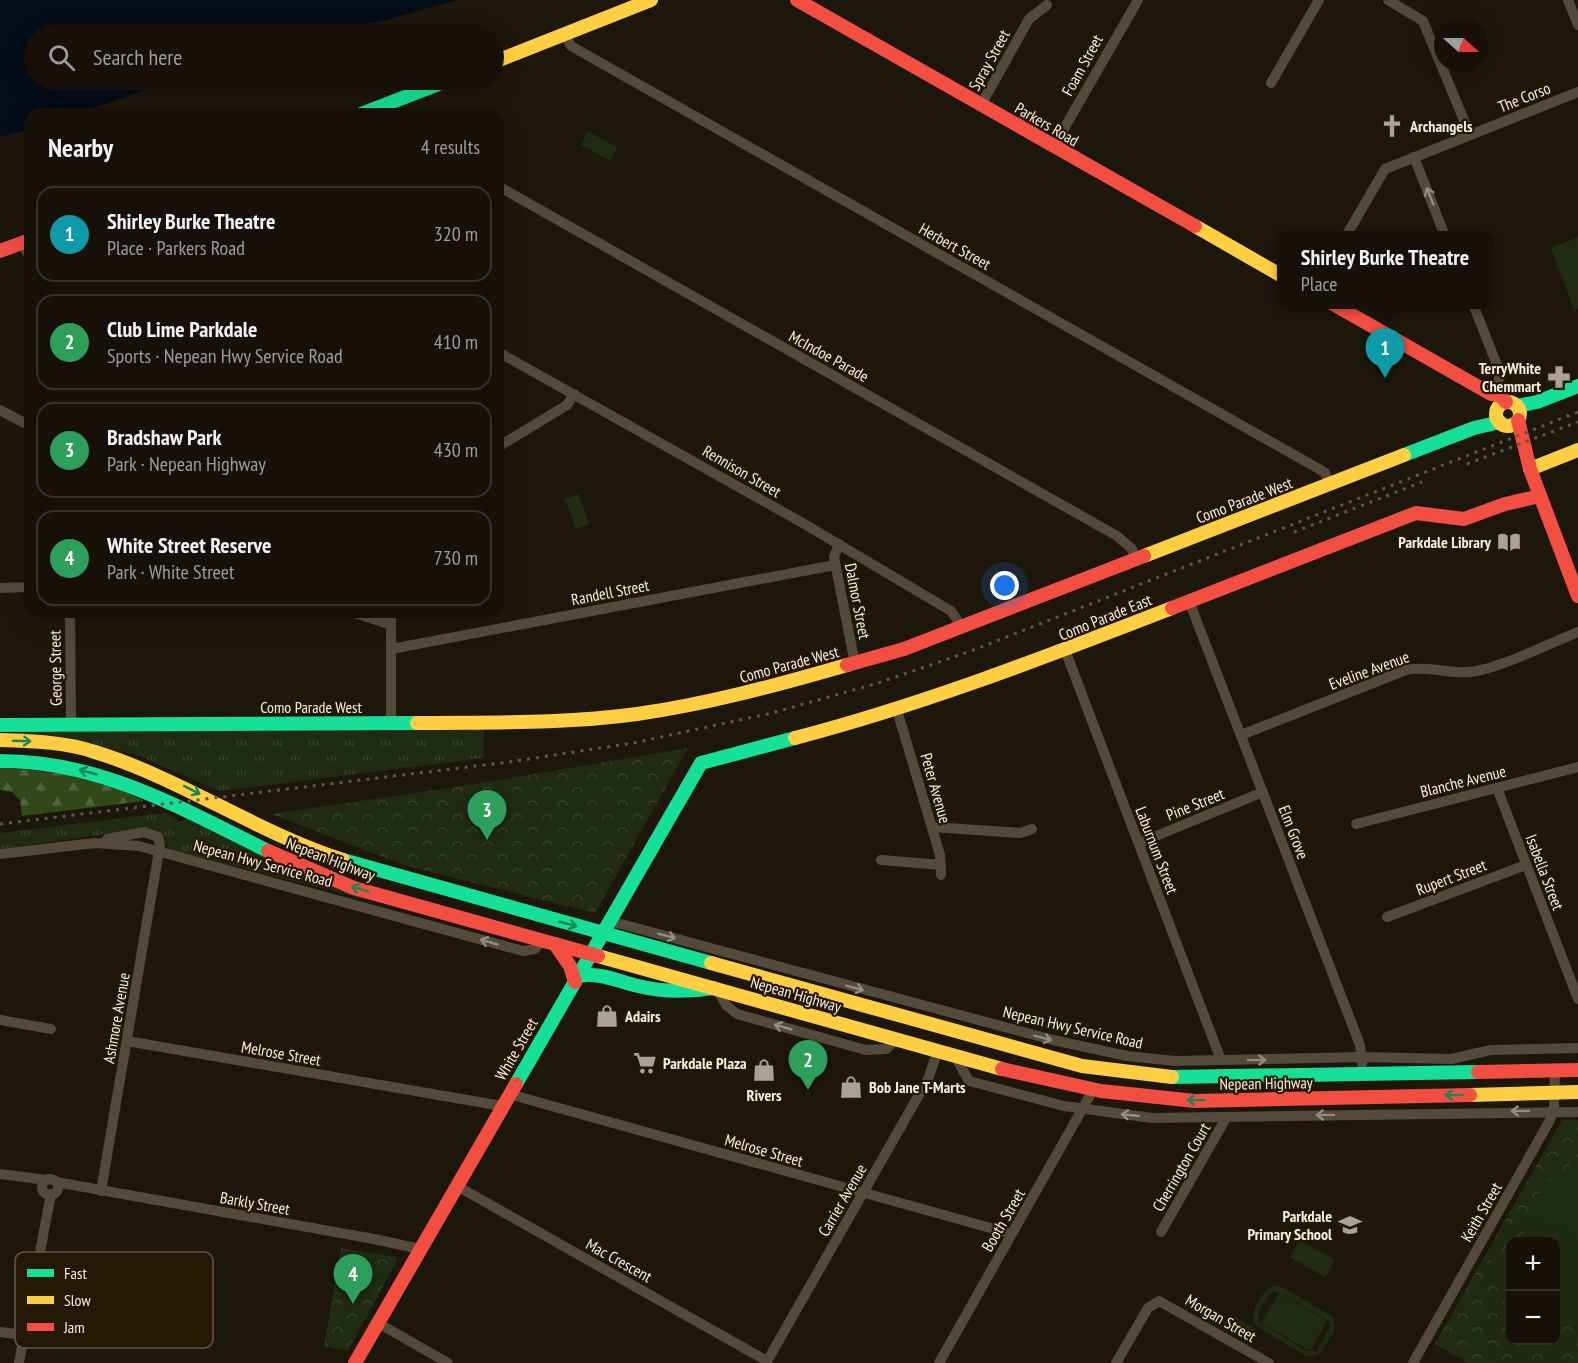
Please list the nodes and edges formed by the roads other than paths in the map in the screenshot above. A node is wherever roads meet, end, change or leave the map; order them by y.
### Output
1 (651, 0) edge
2 (797, 0) edge
3 (1138, 0) edge
4 (1319, 0) edge
5 (1388, 0) edge
6 (1568, 0) edge
7 (1047, 5) dead end
8 (1578, 25) edge
9 (564, 34) junction
10 (504, 58) edge
11 (1271, 83) dead end
12 (426, 90) edge
13 (1578, 92) edge
14 (981, 105) junction
15 (384, 108) edge
16 (1470, 135) junction
17 (1054, 146) junction
18 (1414, 157) junction
19 (504, 189) edge
20 (1349, 231) edge
21 (1443, 231) edge
22 (24, 242) edge
23 (0, 251) edge
24 (1277, 274) edge
25 (1342, 309) edge
26 (1475, 309) edge
27 (504, 355) edge
28 (1578, 386) edge
29 (574, 394) junction
30 (1491, 394) junction
31 (0, 410) edge
32 (1508, 414) junction
33 (24, 423) edge
34 (504, 443) edge
35 (1578, 450) edge
36 (1530, 469) junction
37 (1330, 484) junction
38 (1538, 491) junction
39 (839, 544) junction
40 (1136, 560) junction
41 (835, 565) junction
42 (24, 587) edge
43 (0, 588) edge
44 (1578, 596) edge
45 (1190, 601) junction
46 (70, 618) edge
47 (370, 618) edge
48 (391, 618) edge
49 (391, 625) junction
50 (962, 627) junction
51 (1578, 632) edge
52 (391, 649) junction
53 (1065, 650) junction
54 (855, 664) junction
55 (897, 710) junction
56 (392, 723) junction
57 (71, 724) junction
58 (0, 725) edge
59 (1242, 735) junction
60 (0, 740) edge
61 (712, 758) joint
62 (0, 761) edge
63 (1578, 767) edge
64 (1497, 788) junction
65 (1263, 792) junction
66 (1356, 824) dead end
67 (932, 827) junction
68 (1032, 829) dead end
69 (1139, 843) junction
70 (158, 850) junction
71 (0, 854) edge
72 (881, 860) dead end
73 (1526, 865) junction
74 (396, 900) junction
75 (360, 906) junction
76 (1387, 918) dead end
77 (610, 921) junction
78 (603, 933) junction
79 (549, 942) junction
80 (671, 953) junction
81 (591, 954) junction
82 (665, 974) junction
83 (576, 979) junction
84 (717, 988) junction
85 (1578, 999) edge
86 (957, 1015) junction
87 (0, 1020) edge
88 (920, 1022) junction
89 (51, 1029) dead end
90 (953, 1030) junction
91 (897, 1039) junction
92 (127, 1041) junction
93 (1578, 1048) edge
94 (938, 1050) junction
95 (955, 1055) junction
96 (1362, 1057) junction
97 (1221, 1060) junction
98 (980, 1062) junction
99 (1555, 1070) junction
100 (1578, 1070) edge
101 (1362, 1075) junction
102 (1093, 1090) junction
103 (1578, 1092) edge
104 (1554, 1093) junction
105 (505, 1100) junction
106 (1084, 1109) junction
107 (1552, 1112) junction
108 (1578, 1112) edge
109 (1226, 1118) junction
110 (0, 1174) edge
111 (457, 1186) junction
112 (50, 1188) junction
113 (101, 1191) junction
114 (863, 1193) junction
115 (1161, 1232) dead end
116 (1012, 1234) junction
117 (420, 1249) junction
118 (39, 1252) edge
119 (378, 1323) junction
120 (0, 1332) edge
121 (15, 1334) edge
122 (22, 1348) edge
123 (766, 1362) edge
124 (19, 1363) edge
125 (355, 1363) edge
126 (448, 1363) edge
127 (939, 1363) edge
128 (1116, 1363) edge
129 (1269, 1363) edge
130 (1413, 1363) edge

1 - 9 main road
2 - 14 main road, Parkers Road
3 - 17 street, Foam Street
4 - 11 street
5 - 16 street
6 - 8 street
7 - 14 street, Spray Street
9 - 10 main road
9 - 37 street, Herbert Street
12 - 15 main road
13 - 16 street, The Corso
14 - 17 main road, Parkers Road
16 - 18 street, The Corso
17 - 24 main road, Parkers Road
18 - 20 street, The Corso
21 -> 18 street
19 - 40 street, McIndoe Parade
22 - 23 main road
25 - 30 main road
26 - 30 street
27 - 29 street, Rennison Street
28 - 32 main road, Como Parade West
29 - 34 street
29 - 39 street, Rennison Street
30 - 32 main road
31 - 33 street
32 - 36 main road
32 - 37 main road, Como Parade West
35 - 36 main road
36 - 38 main road
37 - 40 main road, Como Parade West
38 - 44 main road
38 - 45 main road, Como Parade East
39 - 41 street, Dalmor Street
39 - 50 street, Rennison Street
40 - 50 main road, Como Parade West
41 - 52 street, Randell Street
41 - 54 street, Dalmor Street
42 - 43 street
45 - 53 main road, Como Parade East
45 - 59 street, Elm Grove
46 - 57 street, George Street
47 - 49 street
48 - 49 street
49 - 52 street
50 - 54 main road, Como Parade West
51 - 59 street, Eveline Avenue
52 - 56 street
53 - 55 main road, Como Parade East
53 - 69 street, Laburnum Street
54 - 56 main road, Como Parade West
55 - 61 main road, Como Parade East
55 - 67 street, Peter Avenue
56 - 57 main road, Como Parade West
57 - 58 main road, Como Parade West
59 - 65 street, Elm Grove
60 -> 78 main road, Nepean Highway
61 - 77 main road, White Street
74 -> 62 main road, Nepean Highway
63 - 64 street, Blanche Avenue
64 - 66 street, Blanche Avenue
64 - 73 street, Isabella Street
65 - 69 street, Pine Street
65 - 96 street, Elm Grove
67 - 68 street
67 - 72 street, Peter Avenue
69 - 97 street, Laburnum Street
70 - 71 street, Nepean Hwy Service Road
70 - 75 street, Nepean Hwy Service Road
70 - 92 street, Ashmore Avenue
73 - 76 street, Rupert Street
73 - 85 street, Isabella Street
74 - 75 street, Nepean Hwy Service Road
74 - 79 main road, Nepean Highway
79 -> 75 street, Nepean Hwy Service Road
77 - 78 main road, White Street
77 -> 86 street, Nepean Hwy Service Road
78 - 80 main road, Nepean Highway
78 - 81 main road, White Street
79 - 81 main road, Nepean Highway
79 - 83 main road
80 - 82 main road
80 - 88 main road, Nepean Highway
81 - 82 main road, Nepean Highway
81 - 83 main road, White Street
82 - 84 main road, Nepean Highway
83 - 84 main road
83 - 105 main road, White Street
84 - 91 main road, Nepean Highway
91 -> 84 street
86 - 90 street
86 -> 97 street, Nepean Hwy Service Road
87 - 89 street
88 - 90 main road, Nepean Highway
88 - 94 main road
90 - 98 main road
90 - 101 main road, Nepean Highway
91 - 94 main road, Nepean Highway
92 - 105 street, Melrose Street
92 - 113 street, Ashmore Avenue
93 - 96 street, Nepean Hwy Service Road
94 - 95 main road, Nepean Highway
94 - 114 street, Carrier Avenue
95 - 98 main road, Nepean Highway
95 - 106 street
97 -> 96 street, Nepean Hwy Service Road
96 - 101 street, Elm Grove
98 - 102 main road, Nepean Highway
99 - 100 main road, Nepean Highway
99 - 101 main road, Nepean Highway
99 - 104 street, Keith Street
104 -> 102 main road, Nepean Highway
102 - 106 street, Booth Street
103 - 104 main road, Nepean Highway
104 - 107 street, Keith Street
105 - 111 main road, White Street
105 - 114 street, Melrose Street
109 -> 106 street
106 - 116 street, Booth Street
107 - 108 street
107 -> 109 street
107 - 130 street, Keith Street
109 - 115 street, Cherrington Court
110 - 112 street, Barkly Street
111 - 117 main road, White Street
111 - 123 street, Mac Crescent
112 - 113 street, Barkly Street
112 - 118 street
113 - 117 street, Barkly Street
114 - 116 street, Melrose Street
114 - 123 street, Carrier Avenue
116 - 127 street, Booth Street
117 - 119 main road, White Street
119 - 125 main road, White Street
119 - 126 street
120 - 121 street
122 - 124 street
128 - 129 street, Morgan Street

